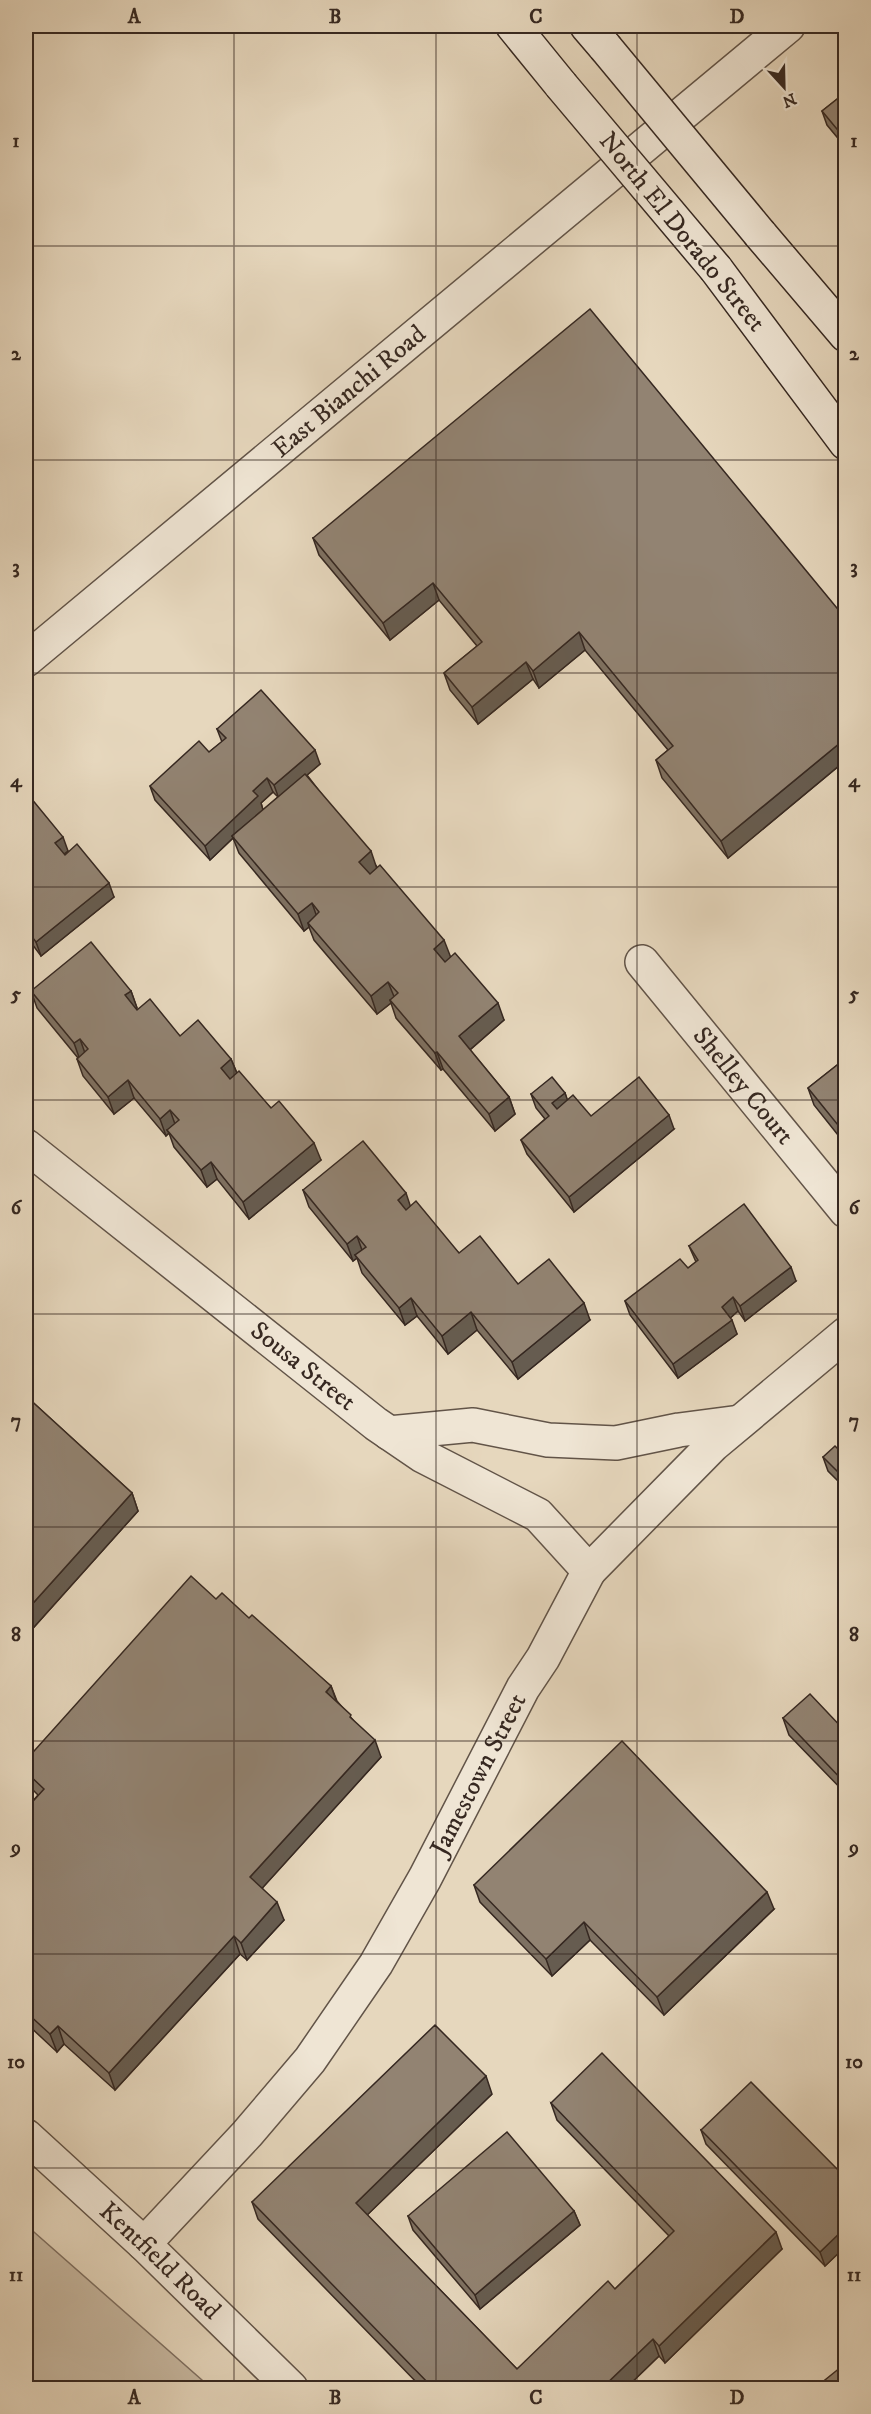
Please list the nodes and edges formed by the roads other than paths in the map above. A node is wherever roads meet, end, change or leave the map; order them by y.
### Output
1 (788, 26) edge
2 (515, 28) edge
3 (596, 36) edge
4 (846, 335) edge
5 (846, 443) edge
6 (26, 660) edge
7 (642, 962) dead end
8 (26, 1146) edge
9 (846, 1211) edge
10 (846, 1334) edge
11 (740, 1422) junction
12 (389, 1433) junction
13 (589, 1571) junction
14 (26, 2136) edge
15 (144, 2244) junction
16 (291, 2388) edge

1 - 6 street, East Bianchi Road
2 - 5 street, North El Dorado Street, bridge
3 - 4 street, bridge
7 - 9 street, Shelley Court
8 - 12 street, Sousa Street
10 - 11 street, Jamestown Street
11 - 12 street
11 - 13 street, Jamestown Street
12 - 13 street, Sousa Street
13 - 15 street, Jamestown Street
14 - 15 street, Kentfield Road
15 - 16 street, Kentfield Road

